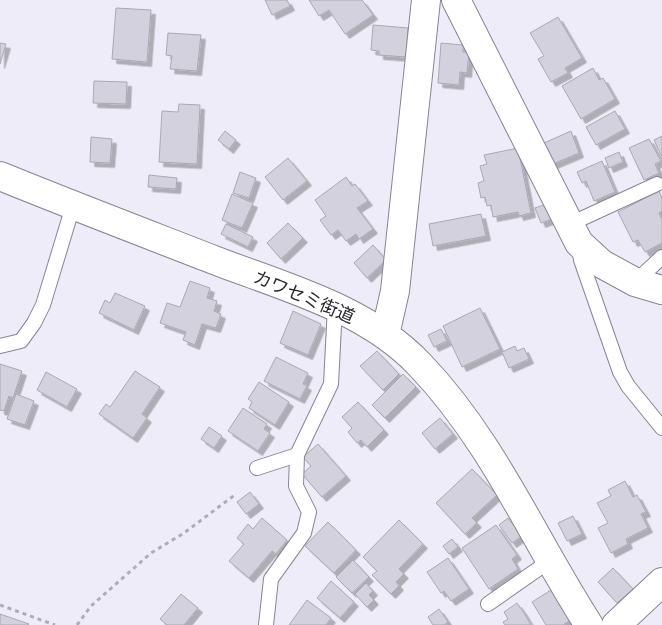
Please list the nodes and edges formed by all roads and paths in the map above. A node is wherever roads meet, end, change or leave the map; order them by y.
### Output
1 (426, 0) edge
2 (456, 0) edge
3 (0, 176) edge
4 (657, 184) dead end
5 (73, 206) junction
6 (574, 234) junction
7 (662, 257) edge
8 (635, 282) junction
9 (662, 290) edge
10 (336, 306) junction
11 (385, 336) junction
12 (0, 346) edge
13 (662, 428) edge
14 (297, 455) junction
15 (257, 468) dead end
16 (236, 494) dead end
17 (551, 560) junction
18 (662, 582) edge
19 (488, 604) dead end
20 (0, 605) edge
21 (55, 625) edge
22 (77, 625) edge
23 (266, 625) edge
24 (589, 625) edge
25 (616, 625) edge

1 - 11 street
2 - 6 street
3 - 5 street, カワセミ街道
4 - 6 lane
5 - 10 street, カワセミ街道
5 - 12 lane
6 - 8 street
6 - 13 lane
7 - 8 lane
8 - 9 street
10 - 11 street, カワセミ街道
10 - 14 lane
11 - 17 street, カワセミ街道
14 - 15 lane
14 - 23 lane
16 - 22 path
17 - 19 lane
17 - 24 street, カワセミ街道
18 - 25 street
20 - 21 path

